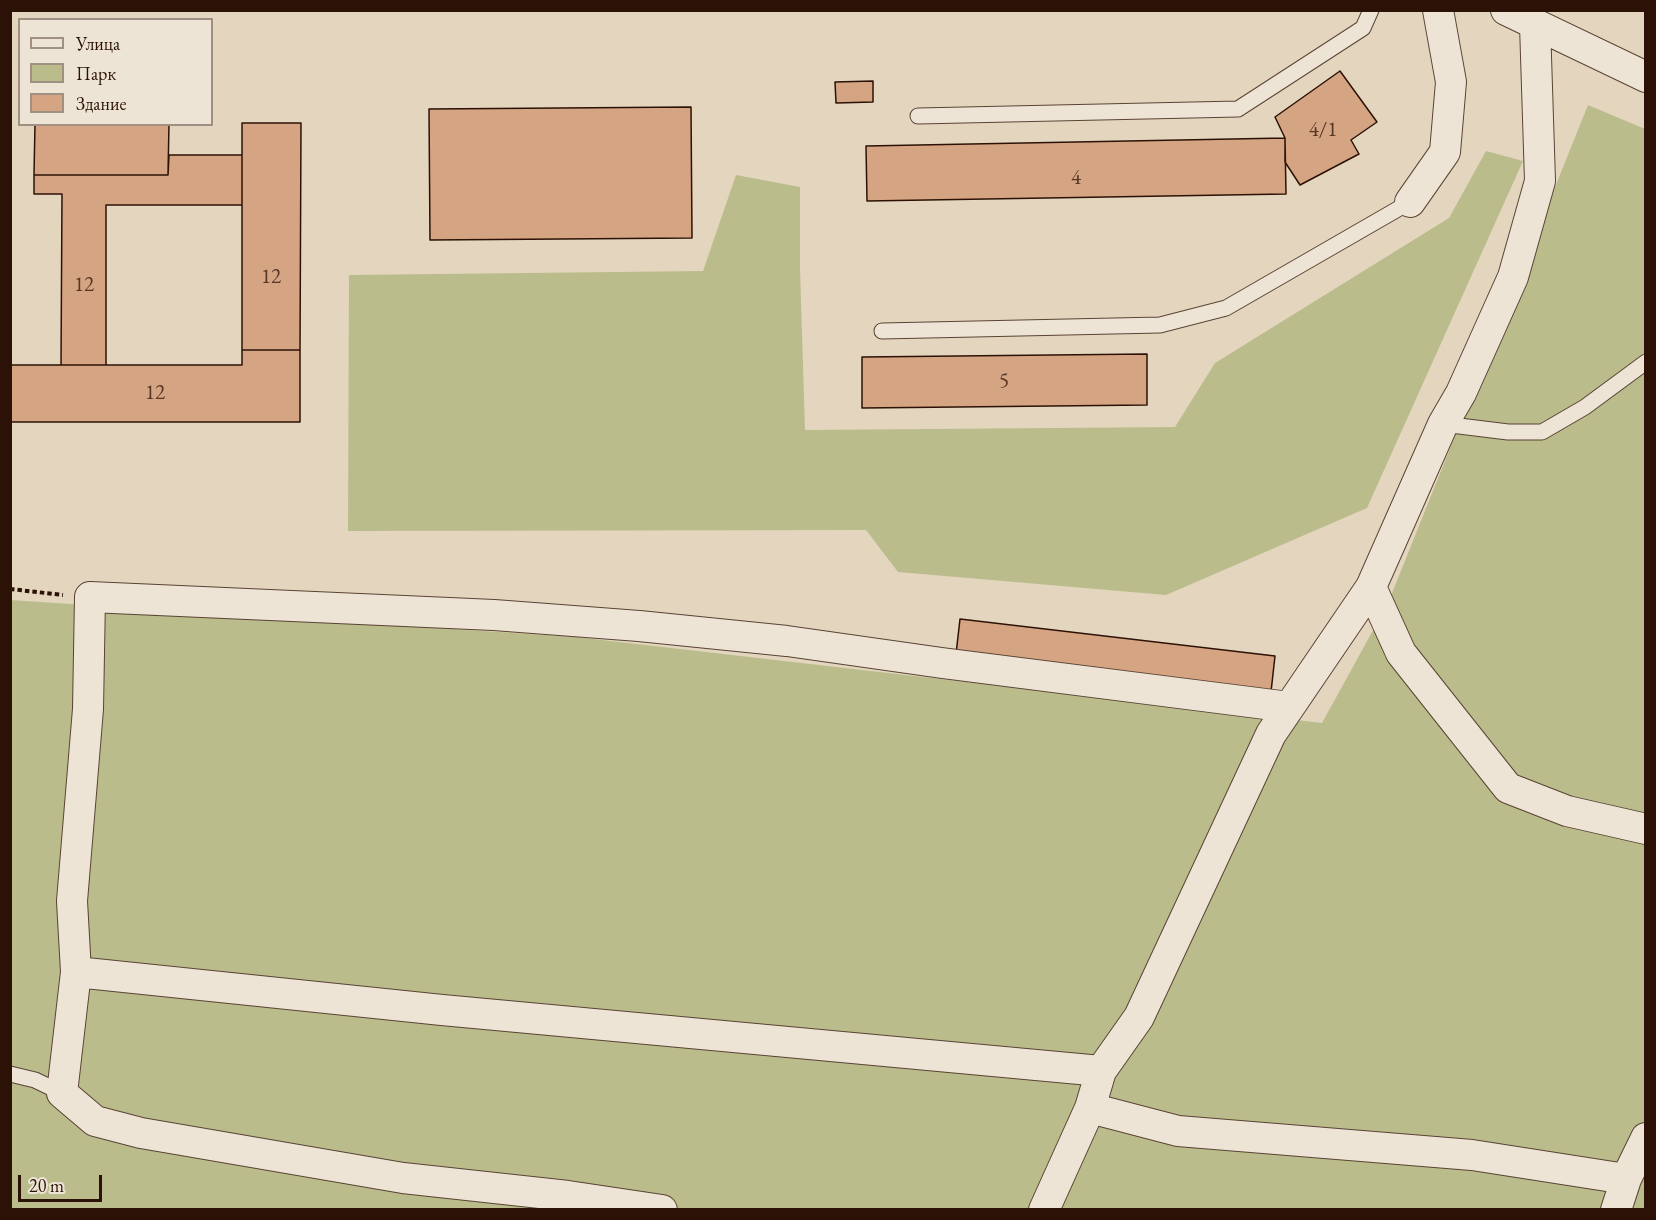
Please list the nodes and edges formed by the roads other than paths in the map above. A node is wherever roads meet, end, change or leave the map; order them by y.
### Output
1 (1371, 10) edge
2 (1438, 10) edge
3 (1506, 10) edge
4 (1535, 25) junction
5 (1646, 77) edge
6 (918, 116) dead end
7 (1410, 202) joint
8 (882, 331) dead end
9 (1646, 362) edge
10 (1443, 424) junction
11 (1371, 586) junction
12 (1289, 707) junction
13 (1646, 829) edge
14 (76, 972) junction
15 (1101, 1071) junction
16 (10, 1074) edge
17 (62, 1093) junction
18 (1090, 1108) junction
19 (1646, 1138) edge
20 (1626, 1179) junction
21 (662, 1209) edge
22 (1044, 1209) edge
23 (1616, 1209) edge

1 - 6 lane
2 - 7 street
3 - 4 street
4 - 5 street
4 - 10 street
7 - 8 lane
9 - 10 lane
10 - 11 street
11 - 12 street
11 - 13 street
12 - 14 street
12 - 15 street
14 - 15 street
14 - 17 street
15 - 18 street
16 - 17 lane
17 - 21 street
18 - 20 street
18 - 22 street
19 - 20 street
20 - 23 street

